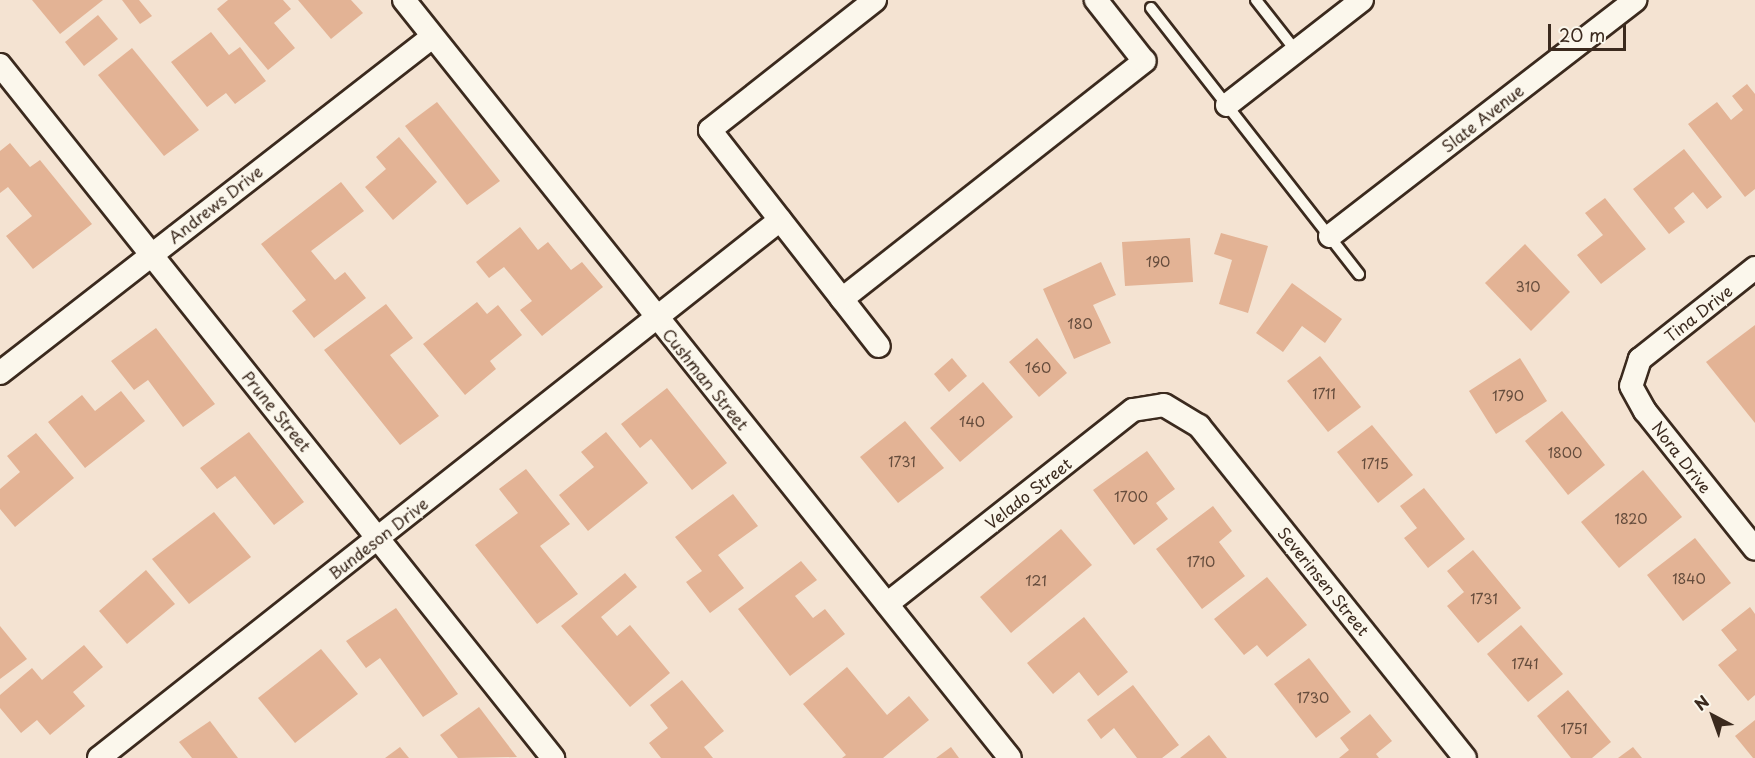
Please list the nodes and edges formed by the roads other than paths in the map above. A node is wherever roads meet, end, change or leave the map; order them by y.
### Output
1 (404, 0) edge
2 (875, 0) edge
3 (1096, 0) edge
4 (1256, 0) edge
5 (1362, 0) edge
6 (1635, 0) edge
7 (1151, 8) dead end
8 (432, 38) junction
9 (1296, 51) junction
10 (0, 64) edge
11 (1227, 105) junction
12 (780, 220) junction
13 (1330, 236) junction
14 (152, 254) junction
15 (1755, 268) edge
16 (1359, 274) dead end
17 (842, 299) junction
18 (657, 318) junction
19 (879, 346) dead end
20 (1640, 359) joint
21 (0, 373) edge
22 (1178, 410) joint
23 (379, 537) junction
24 (1755, 549) edge
25 (887, 604) junction
26 (99, 758) edge
27 (553, 758) edge
28 (1010, 758) edge
29 (1465, 758) edge

1 - 8 street, Cushman Street
2 - 12 street
3 - 17 street
4 - 9 lane
5 - 9 street
6 - 13 street, Slate Avenue
7 - 11 lane
8 - 14 street, Andrews Drive
8 - 18 street, Cushman Street
9 - 11 street
10 - 14 street, Prune Street
11 - 13 lane
12 - 17 street
12 - 18 street, Bundeson Drive
13 - 16 lane
14 - 21 street, Andrews Drive
14 - 23 street, Prune Street
15 - 20 street, Tina Drive
17 - 19 street
18 - 23 street, Bundeson Drive
18 - 25 street, Cushman Street
20 - 24 street, Nora Drive
22 - 25 street, Velado Street
22 - 29 street, Severinsen Street
23 - 26 street, Bundeson Drive
23 - 27 street, Prune Street
25 - 28 street, Cushman Street

